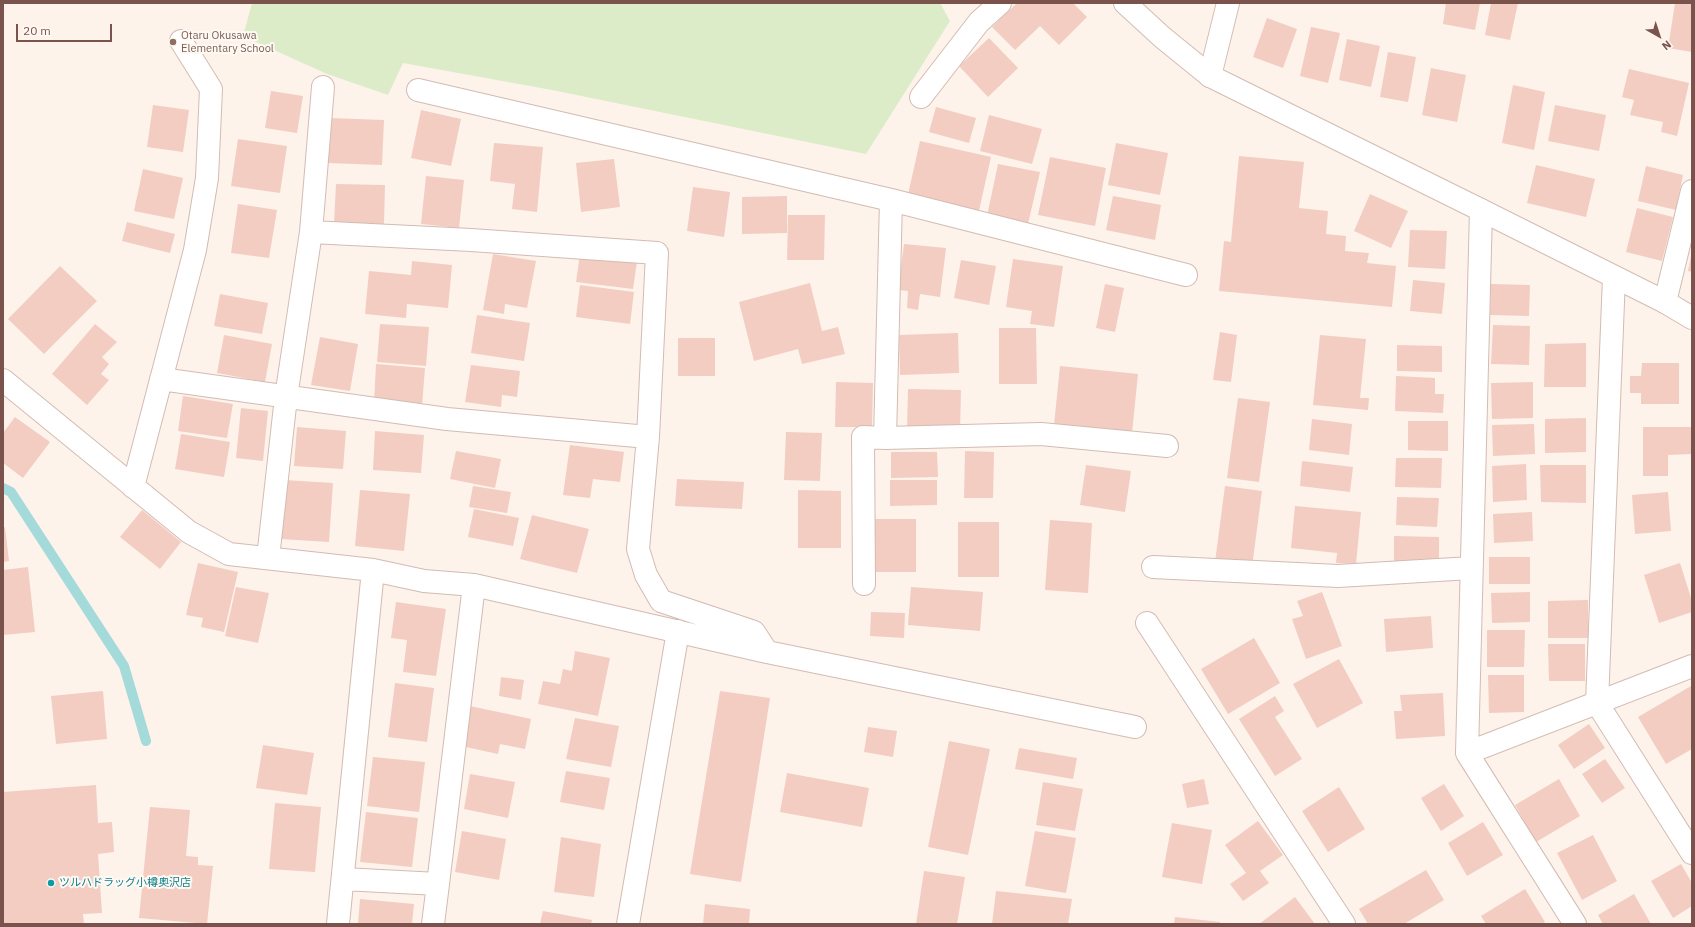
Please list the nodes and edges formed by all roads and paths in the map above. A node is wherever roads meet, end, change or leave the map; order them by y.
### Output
1 (1000, 3) edge
2 (1125, 3) edge
3 (1228, 3) edge
4 (181, 41) dead end
5 (1210, 76) junction
6 (323, 87) dead end
7 (418, 90) dead end
8 (921, 97) dead end
9 (1692, 191) edge
10 (891, 200) junction
11 (1481, 210) junction
12 (311, 232) junction
13 (1186, 275) dead end
14 (1614, 277) junction
15 (1665, 302) junction
16 (1692, 318) edge
17 (161, 379) junction
18 (3, 380) edge
19 (286, 397) junction
20 (648, 437) junction
21 (885, 438) junction
22 (1167, 446) dead end
23 (133, 486) junction
24 (268, 558) junction
25 (1153, 568) dead end
26 (1471, 568) junction
27 (373, 570) junction
28 (864, 584) dead end
29 (474, 585) junction
30 (1147, 623) dead end
31 (678, 631) junction
32 (767, 652) junction
33 (1692, 666) edge
34 (1597, 703) junction
35 (1135, 727) dead end
36 (1467, 753) junction
37 (1692, 853) edge
38 (343, 880) junction
39 (438, 884) junction
40 (338, 924) edge
41 (433, 924) edge
42 (628, 924) edge
43 (1344, 924) edge
44 (1575, 924) edge

1 - 8 street
2 - 5 street
3 - 5 street
4 - 17 street
5 - 11 street
6 - 12 street
7 - 10 street
9 - 15 street
10 - 13 street
10 - 21 street
11 - 14 street
11 - 26 street
12 - 19 street
12 - 20 street
14 - 15 street
14 - 34 street
15 - 16 street
17 - 19 street
17 - 23 street
18 - 23 street
19 - 20 street
19 - 24 street
20 - 32 street
21 - 22 street
21 - 28 street
23 - 24 street
24 - 27 street
25 - 26 street
26 - 36 street
27 - 29 street
27 - 38 street
29 - 31 street
29 - 39 street
30 - 43 street
31 - 32 street
31 - 42 street
32 - 35 street
33 - 34 street
34 - 36 street
34 - 37 street
36 - 44 street
38 - 39 street
38 - 40 street
39 - 41 street

